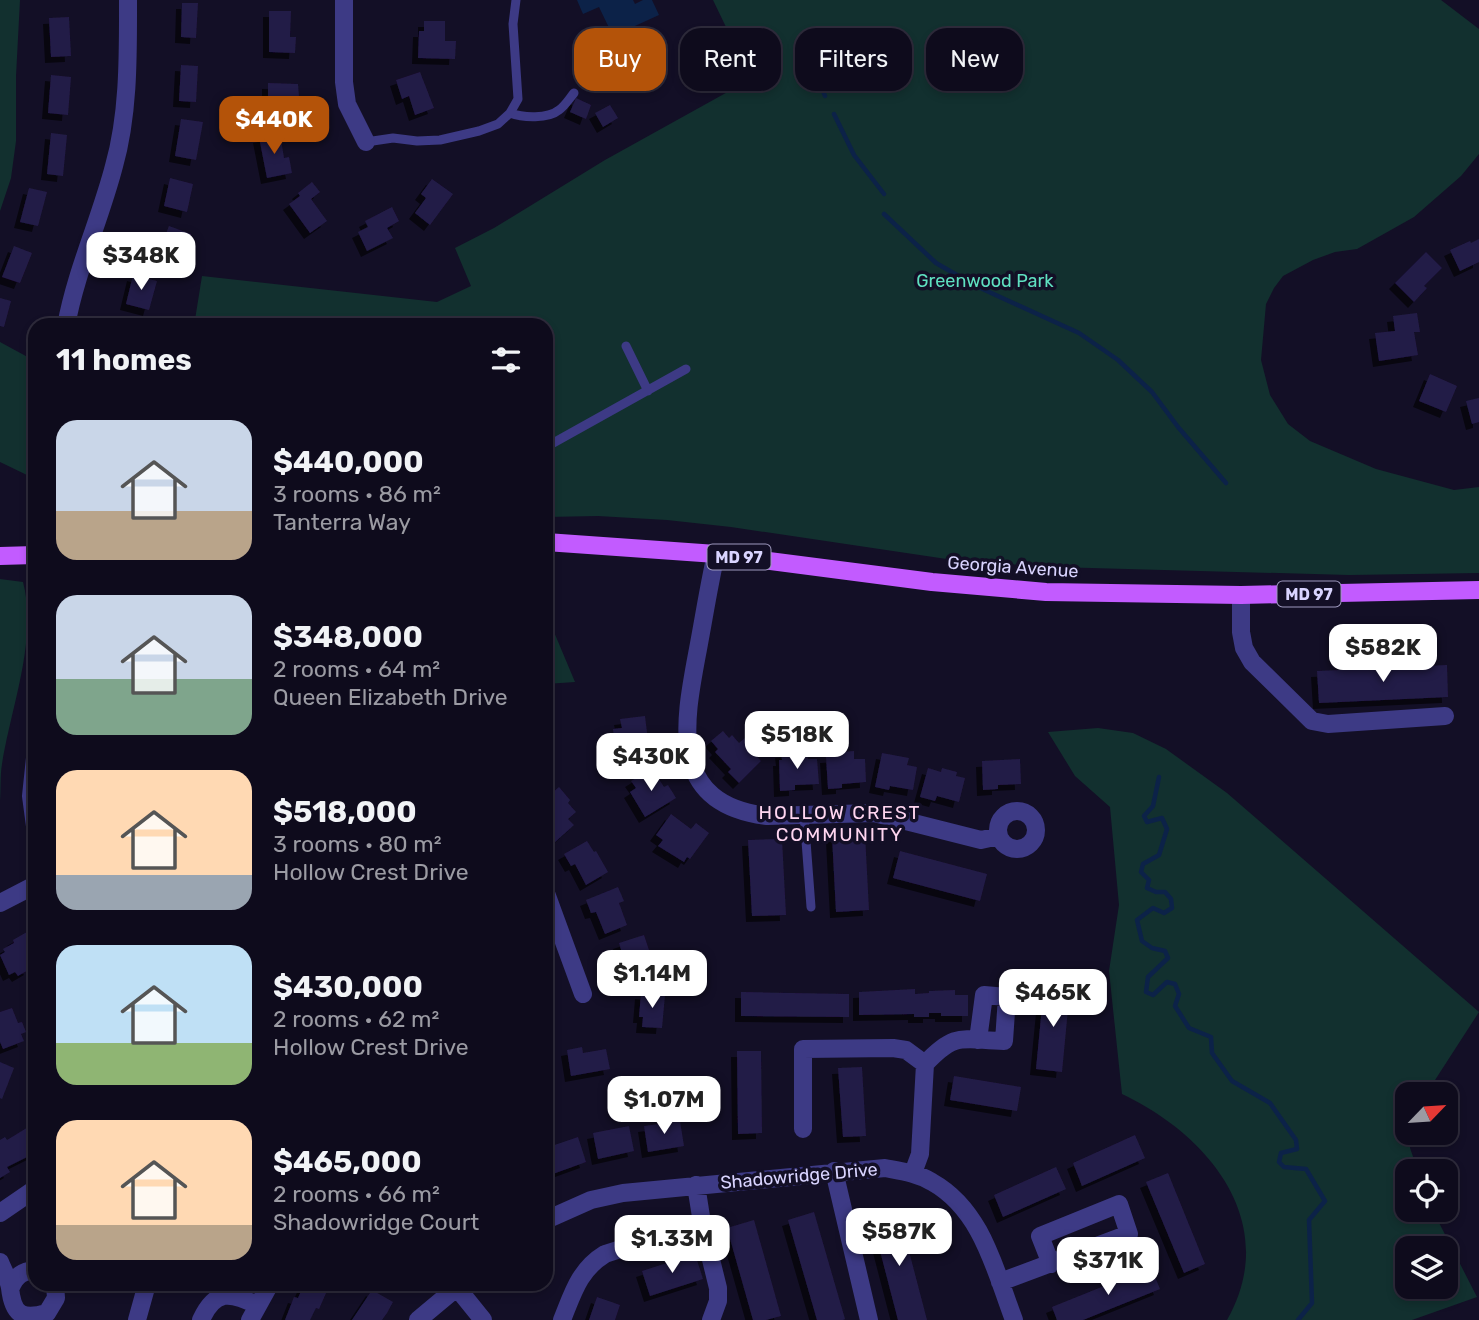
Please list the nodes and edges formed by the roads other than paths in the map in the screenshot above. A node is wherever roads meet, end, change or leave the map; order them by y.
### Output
1 (128, 0) edge
2 (344, 0) edge
3 (516, 0) edge
4 (573, 93) dead end
5 (510, 113) junction
6 (366, 142) joint
7 (67, 318) edge
8 (626, 346) dead end
9 (687, 369) dead end
10 (648, 391) junction
11 (553, 443) edge
12 (553, 542) edge
13 (716, 554) junction
14 (28, 555) edge
15 (0, 556) edge
16 (1479, 590) edge
17 (1241, 595) junction
18 (1446, 716) dead end
19 (804, 815) junction
20 (999, 836) dead end
21 (28, 889) edge
22 (0, 903) edge
23 (811, 907) dead end
24 (553, 912) edge
25 (583, 994) dead end
26 (978, 1040) dead end
27 (925, 1064) junction
28 (803, 1129) dead end
29 (834, 1171) junction
30 (914, 1173) junction
31 (696, 1185) junction
32 (28, 1194) edge
33 (0, 1213) edge
34 (553, 1217) edge
35 (702, 1223) junction
36 (0, 1262) edge
37 (1051, 1264) junction
38 (28, 1271) edge
39 (1000, 1282) junction
40 (10, 1287) junction
41 (56, 1291) edge
42 (145, 1291) edge
43 (266, 1291) edge
44 (452, 1291) edge
45 (462, 1291) edge
46 (254, 1312) edge
47 (137, 1320) edge
48 (201, 1320) edge
49 (418, 1320) edge
50 (483, 1320) edge
51 (562, 1320) edge
52 (711, 1320) edge
53 (869, 1320) edge
54 (1014, 1320) edge

1 - 7 street
2 - 6 street
3 - 5 lane
4 - 5 lane
5 - 6 lane
8 - 10 lane
9 - 10 lane
10 - 11 lane
12 - 13 main road, Georgia Avenue / MD 97
13 - 17 main road, Georgia Avenue / MD 97
13 - 19 street
14 - 15 main road
16 - 17 main road, Georgia Avenue / MD 97
17 - 18 street
19 - 20 street
19 - 23 lane
21 - 22 street
24 - 25 street
26 - 27 street
27 - 28 street
27 - 30 street
29 - 30 street, Shadowridge Drive
29 - 31 street, Shadowridge Drive
29 - 53 street
30 - 39 street, Shadowridge Drive
31 - 34 street, Shadowridge Drive
31 - 35 street
32 - 33 street
35 - 51 street
35 - 52 street
36 - 40 street
37 - 37 street
37 - 39 street
38 - 40 street
39 - 54 street, Shadowridge Drive
40 - 41 street
42 - 47 street
43 - 46 street
44 - 49 street
45 - 50 street
46 - 48 street

